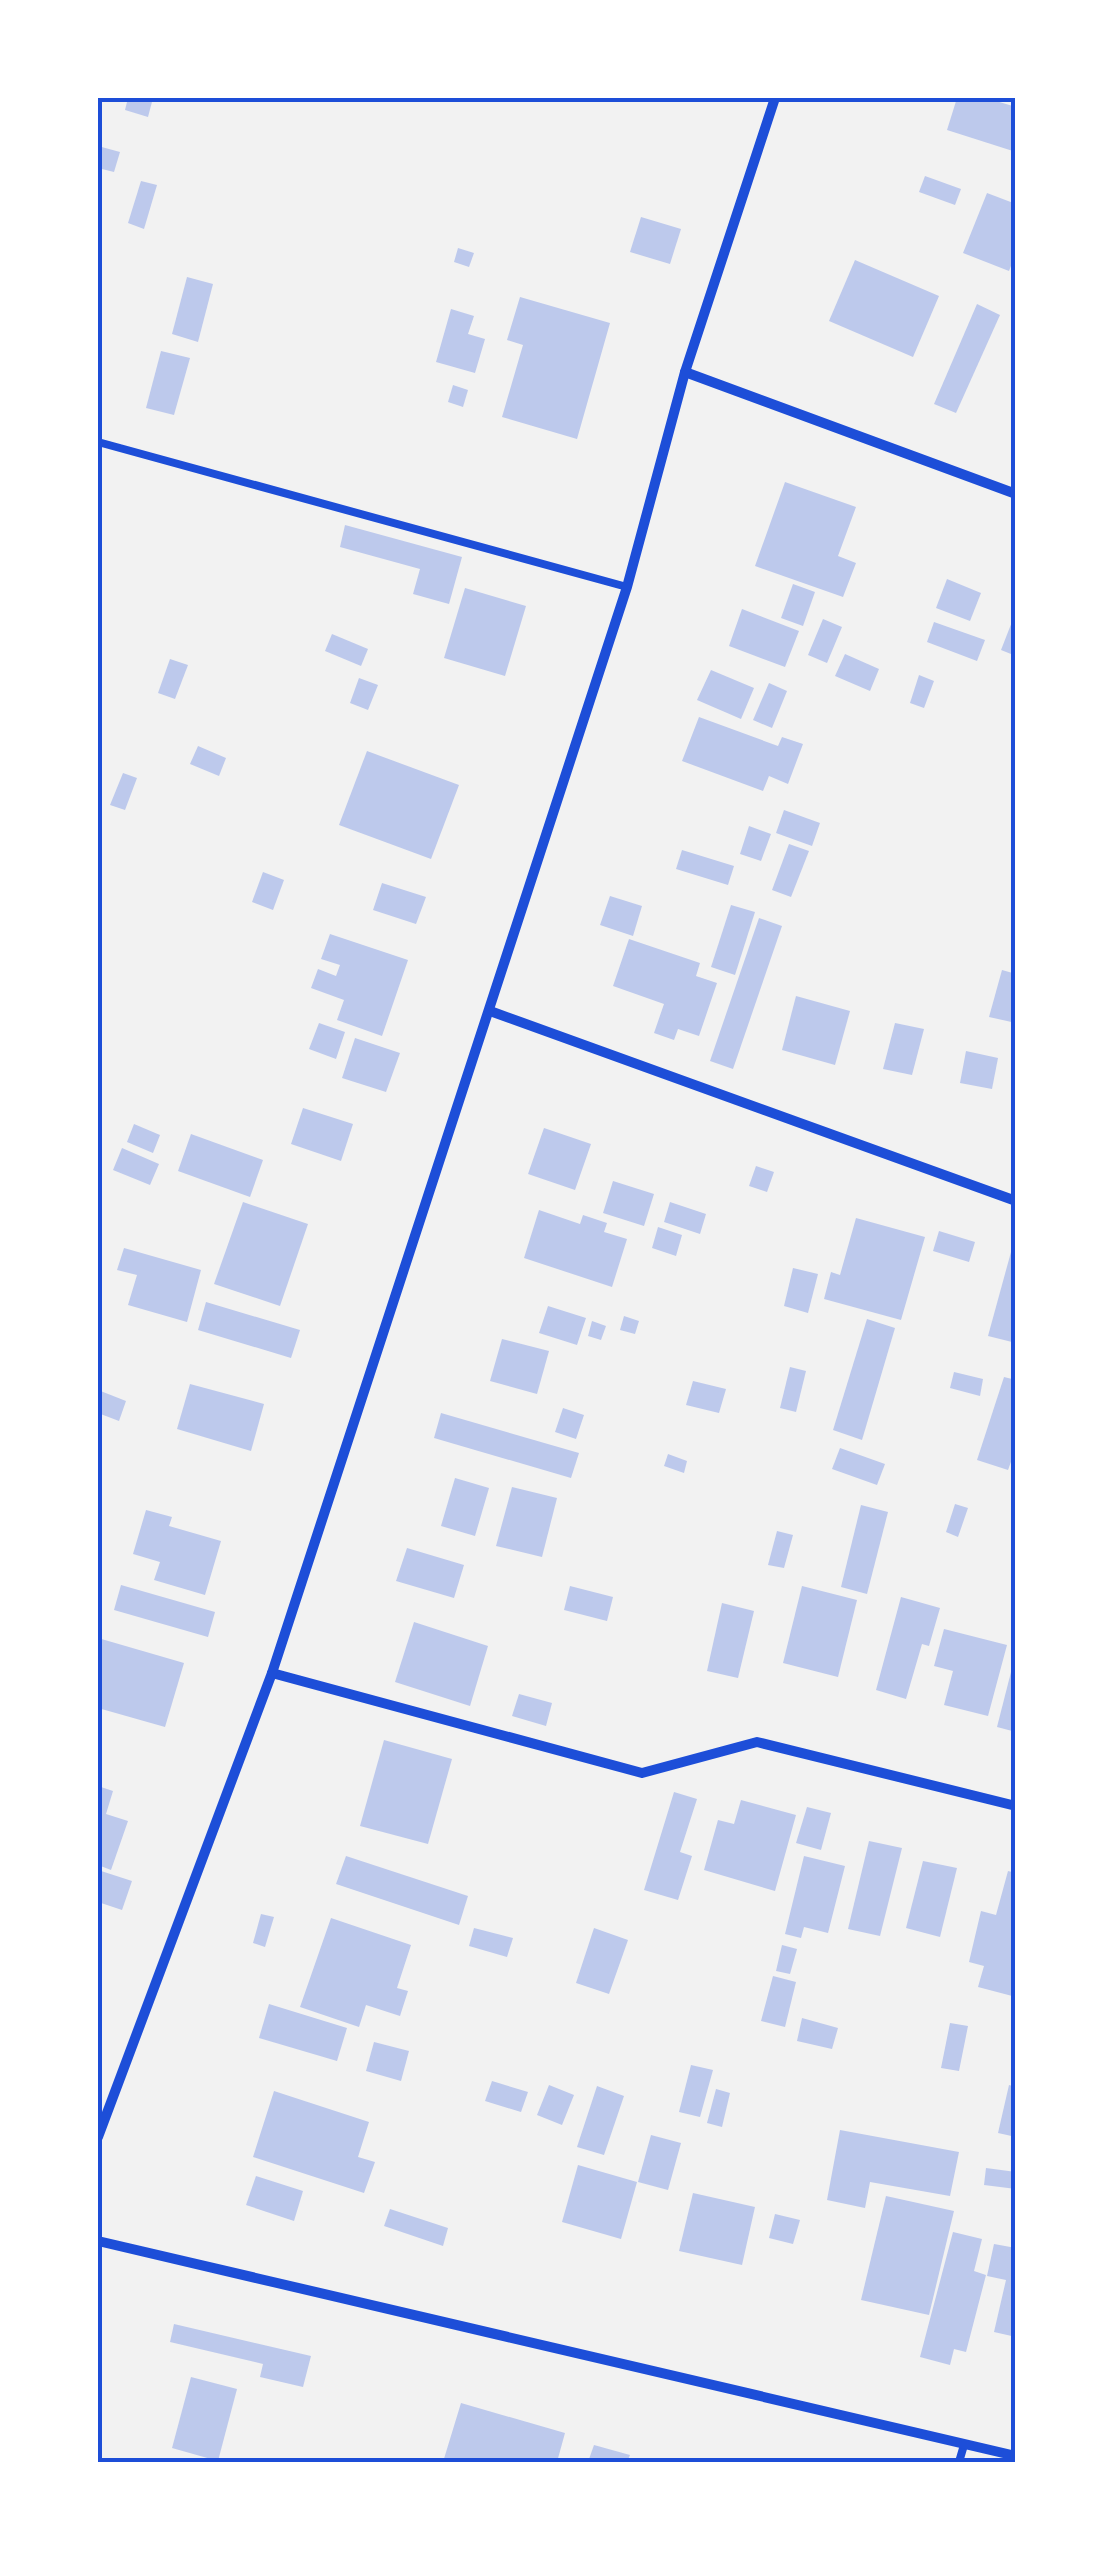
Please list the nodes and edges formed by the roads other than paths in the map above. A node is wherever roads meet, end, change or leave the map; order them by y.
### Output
1 (775, 98) edge
2 (685, 372) junction
3 (98, 442) edge
4 (1016, 494) edge
5 (627, 586) junction
6 (490, 1011) junction
7 (1016, 1201) edge
8 (272, 1673) junction
9 (1016, 1806) edge
10 (98, 2137) edge
11 (98, 2241) edge
12 (964, 2445) junction
13 (1016, 2456) edge
14 (959, 2462) edge

1 - 2 street
2 - 4 street
2 - 5 street
3 - 5 lane
5 - 6 street
6 - 7 street
6 - 8 street
8 - 9 street
8 - 10 street
11 - 12 street
12 - 13 street
12 - 14 lane

